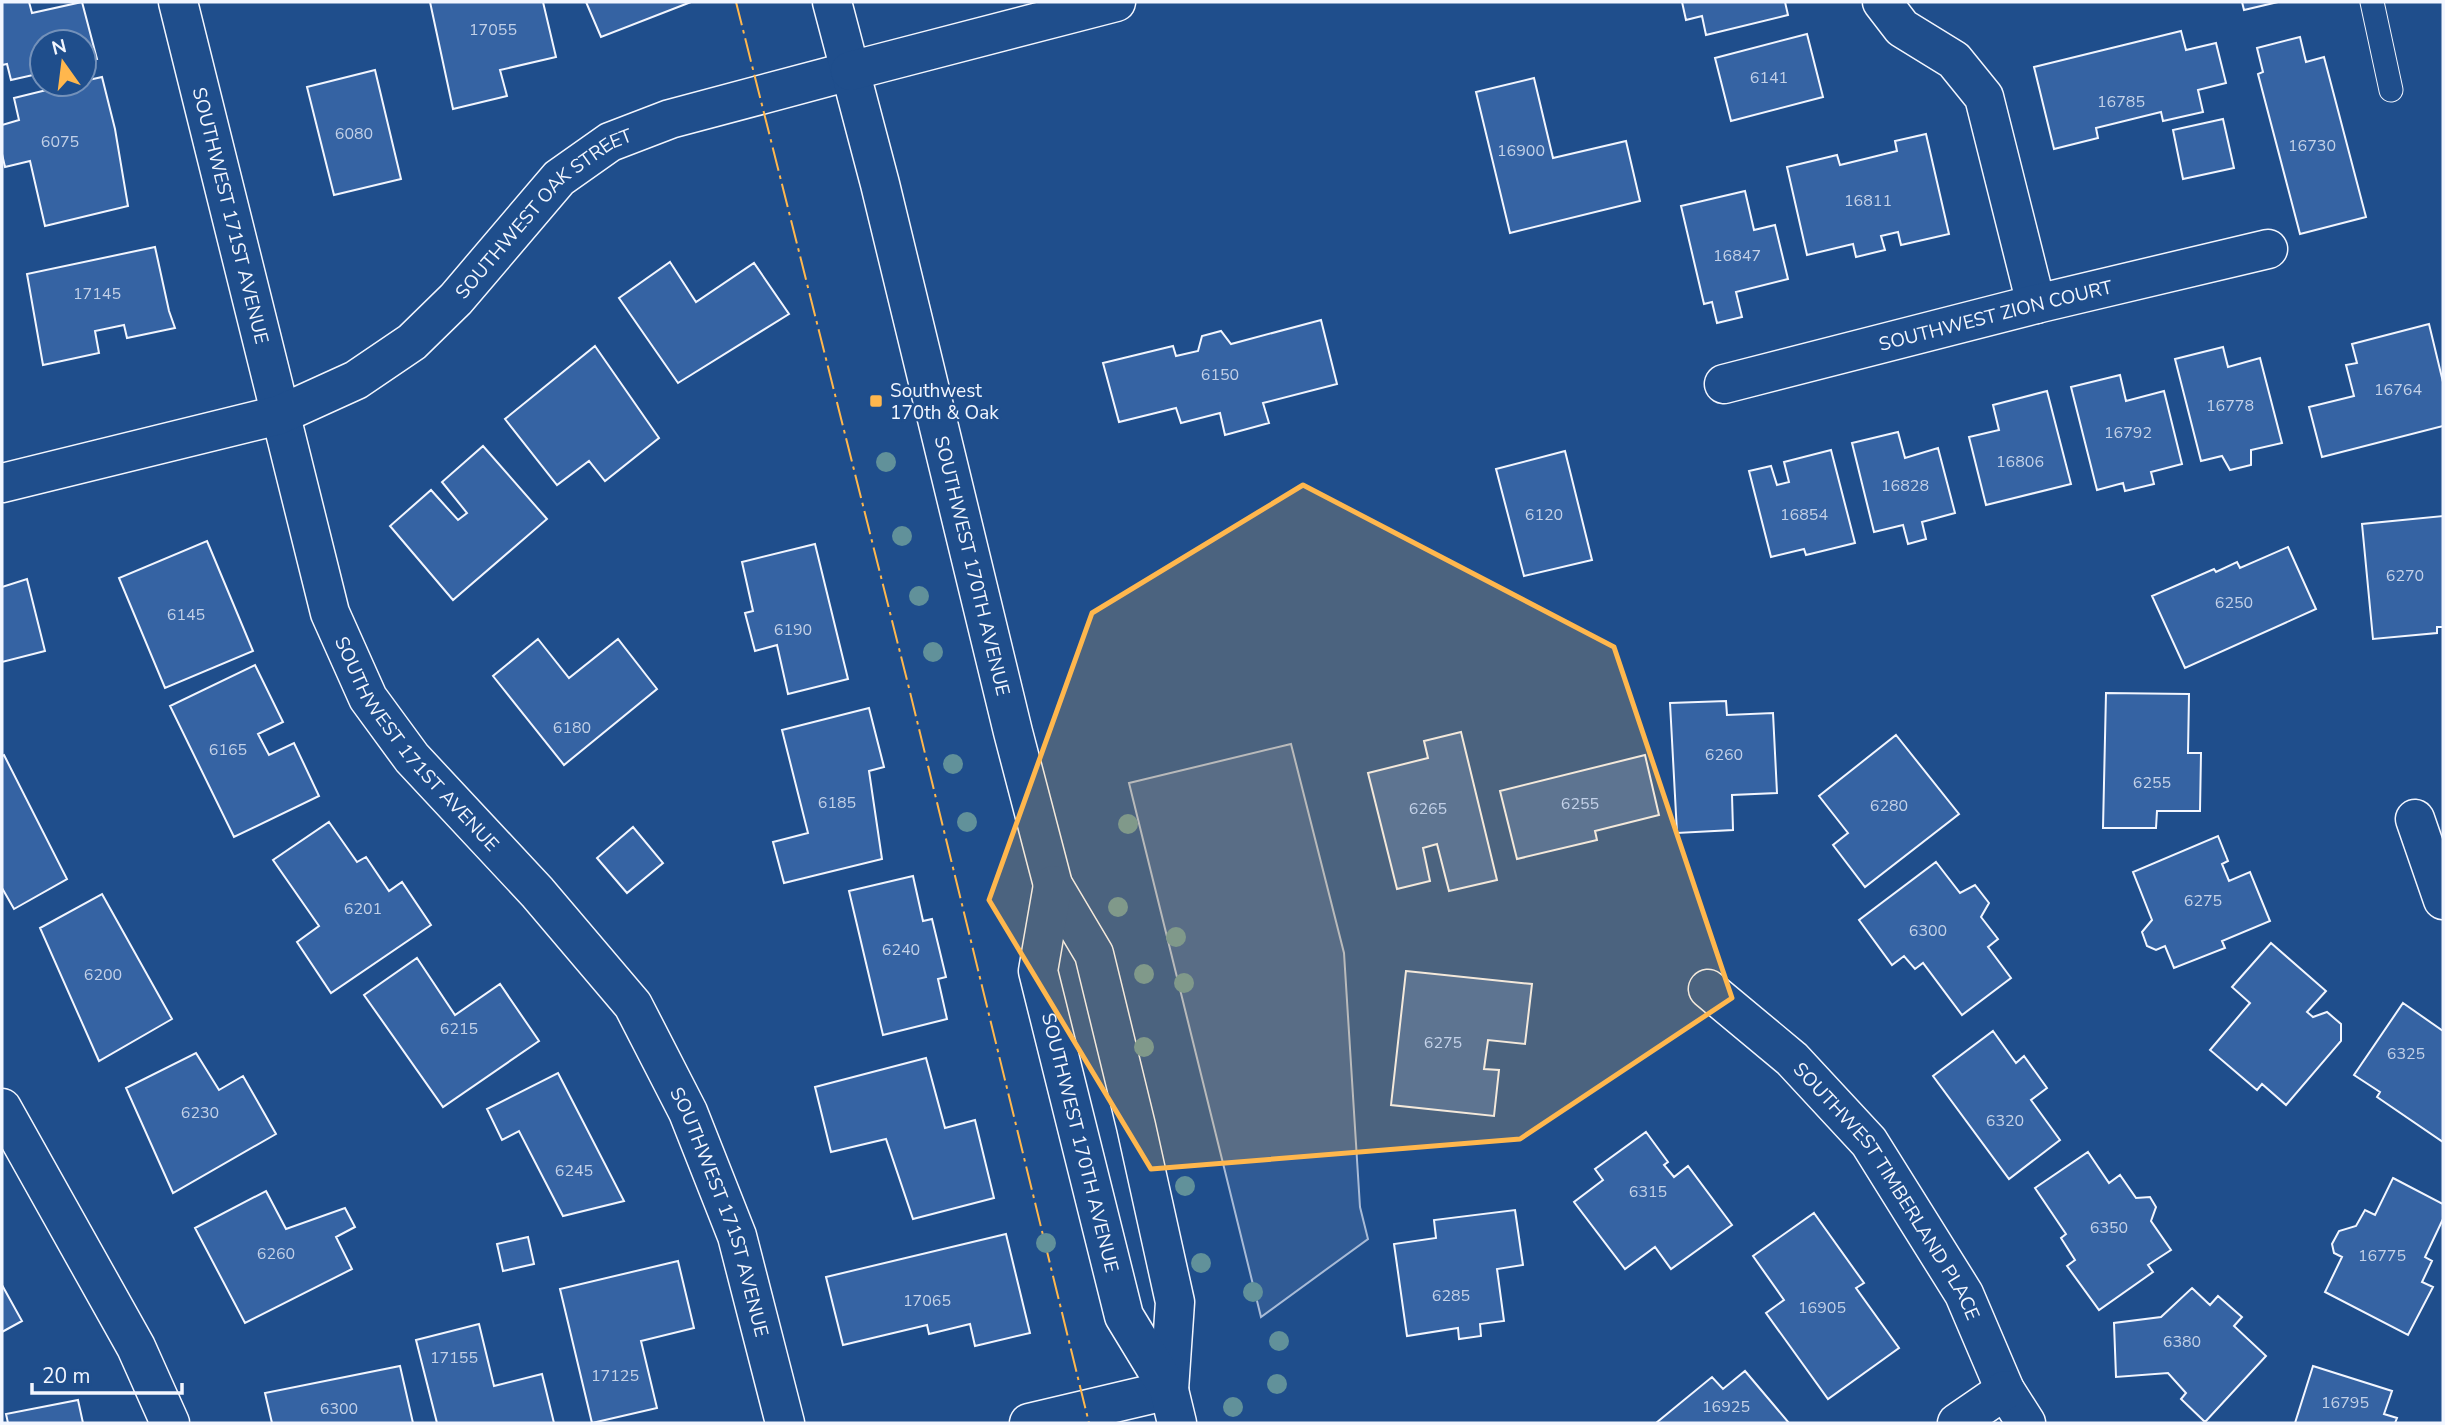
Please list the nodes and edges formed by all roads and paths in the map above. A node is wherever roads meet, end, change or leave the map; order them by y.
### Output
1 (178, 2) edge
2 (832, 2) edge
3 (1116, 2) edge
4 (1882, 2) edge
5 (2372, 2) edge
6 (850, 71) junction
7 (2391, 90) dead end
8 (2268, 249) dead end
9 (2036, 304) junction
10 (1724, 384) dead end
11 (279, 415) junction
12 (2, 483) edge
13 (2415, 819) dead end
14 (1053, 885) junction
15 (2443, 900) edge
16 (1708, 989) dead end
17 (2, 1108) edge
18 (2006, 1390) junction
19 (1173, 1407) edge
20 (170, 1423) edge
21 (785, 1423) edge
22 (1029, 1423) edge
23 (1957, 1423) edge
24 (2026, 1423) edge

1 - 11 street, SOUTHWEST 171ST AVENUE
2 - 6 street, SOUTHWEST 170TH AVENUE
3 - 6 street, SOUTHWEST OAK STREET
4 - 9 street
5 - 7 lane
6 - 11 street, SOUTHWEST OAK STREET
6 - 14 street, SOUTHWEST 170TH AVENUE
8 - 9 street, SOUTHWEST ZION COURT
9 - 10 street, SOUTHWEST ZION COURT
11 - 12 street, SOUTHWEST OAK STREET
11 - 21 street, SOUTHWEST 171ST AVENUE
13 - 15 street
14 - 19 street, SOUTHWEST 170TH AVENUE
14 - 19 street, SOUTHWEST 170TH AVENUE
16 - 18 street, SOUTHWEST TIMBERLAND PLACE
17 - 20 street
18 - 23 street
18 - 24 street, SOUTHWEST TIMBERLAND PLACE
19 - 22 street

